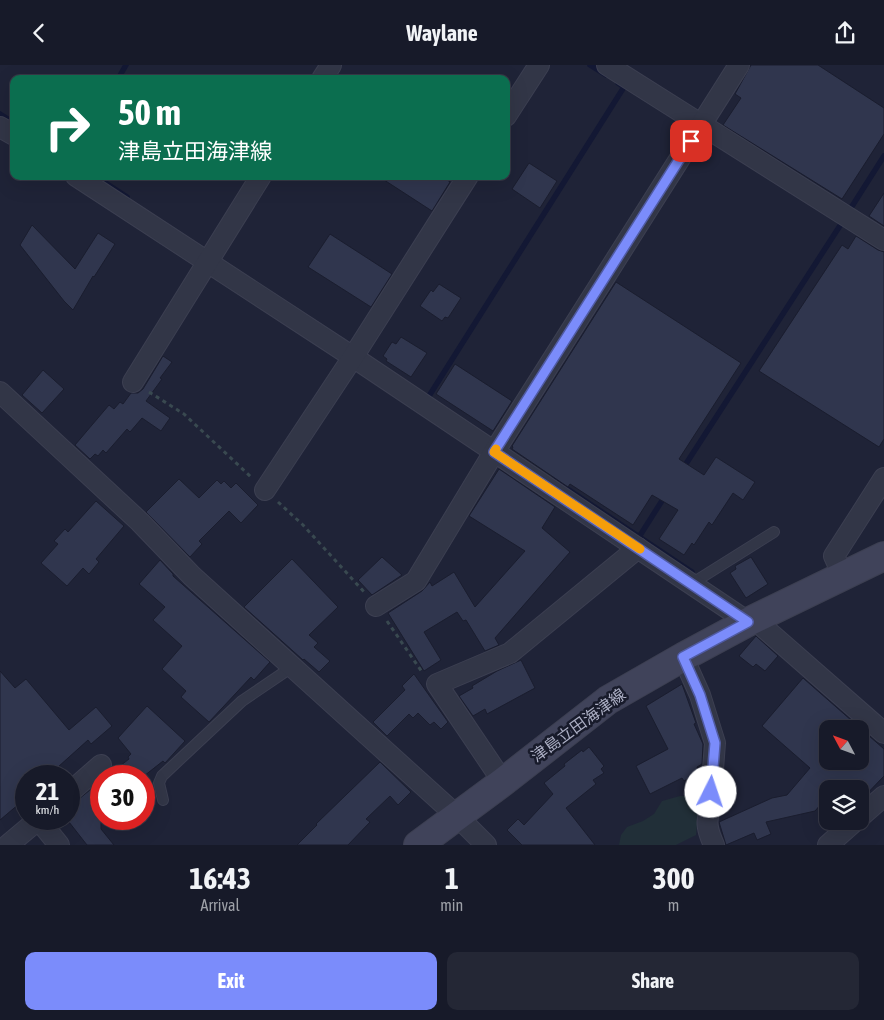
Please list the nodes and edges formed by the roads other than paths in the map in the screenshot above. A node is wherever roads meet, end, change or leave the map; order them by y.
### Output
1 (539, 65) edge
2 (607, 65) edge
3 (739, 65) edge
4 (510, 110) edge
5 (701, 124) junction
6 (82, 180) edge
7 (259, 180) edge
8 (465, 180) edge
9 (884, 240) edge
10 (208, 262) junction
11 (353, 357) junction
12 (133, 382) road end
13 (0, 393) edge
14 (494, 452) junction
15 (884, 478) edge
16 (265, 490) road end
17 (774, 533) dead end
18 (638, 548) junction
19 (884, 556) edge
20 (843, 576) junction
21 (691, 583) junction
22 (376, 606) road end
23 (751, 621) junction
24 (683, 657) junction
25 (292, 667) junction
26 (884, 733) edge
27 (90, 775) edge
28 (502, 782) junction
29 (80, 783) edge
30 (884, 796) edge
31 (164, 800) dead end
32 (869, 809) edge
33 (457, 816) junction
34 (25, 830) edge
35 (47, 830) edge
36 (845, 830) edge
37 (8, 845) edge
38 (59, 845) edge
39 (418, 845) edge
40 (486, 845) edge
41 (714, 845) edge
42 (828, 845) edge

1 - 4 street
2 - 5 street
3 - 5 street
5 - 9 street
5 - 14 street
6 - 10 street
7 - 10 street
8 - 11 street
10 - 11 street
10 - 12 street
11 - 14 street
11 - 16 street
13 - 25 street
14 - 18 street
14 - 22 street
15 - 20 street
17 - 21 lane
18 - 21 street
18 - 28 street
19 - 20 main road, 津島立田海津線
20 - 23 main road, 津島立田海津線
21 - 23 street
23 - 24 main road, 津島立田海津線
23 - 26 street
24 - 28 main road, 津島立田海津線
24 - 41 street
25 - 31 lane
25 - 33 street
27 - 29 street
28 - 33 main road, 津島立田海津線
30 - 32 street
33 - 39 main road, 津島立田海津線
33 - 40 street
34 - 37 street
35 - 38 street
36 - 42 street

